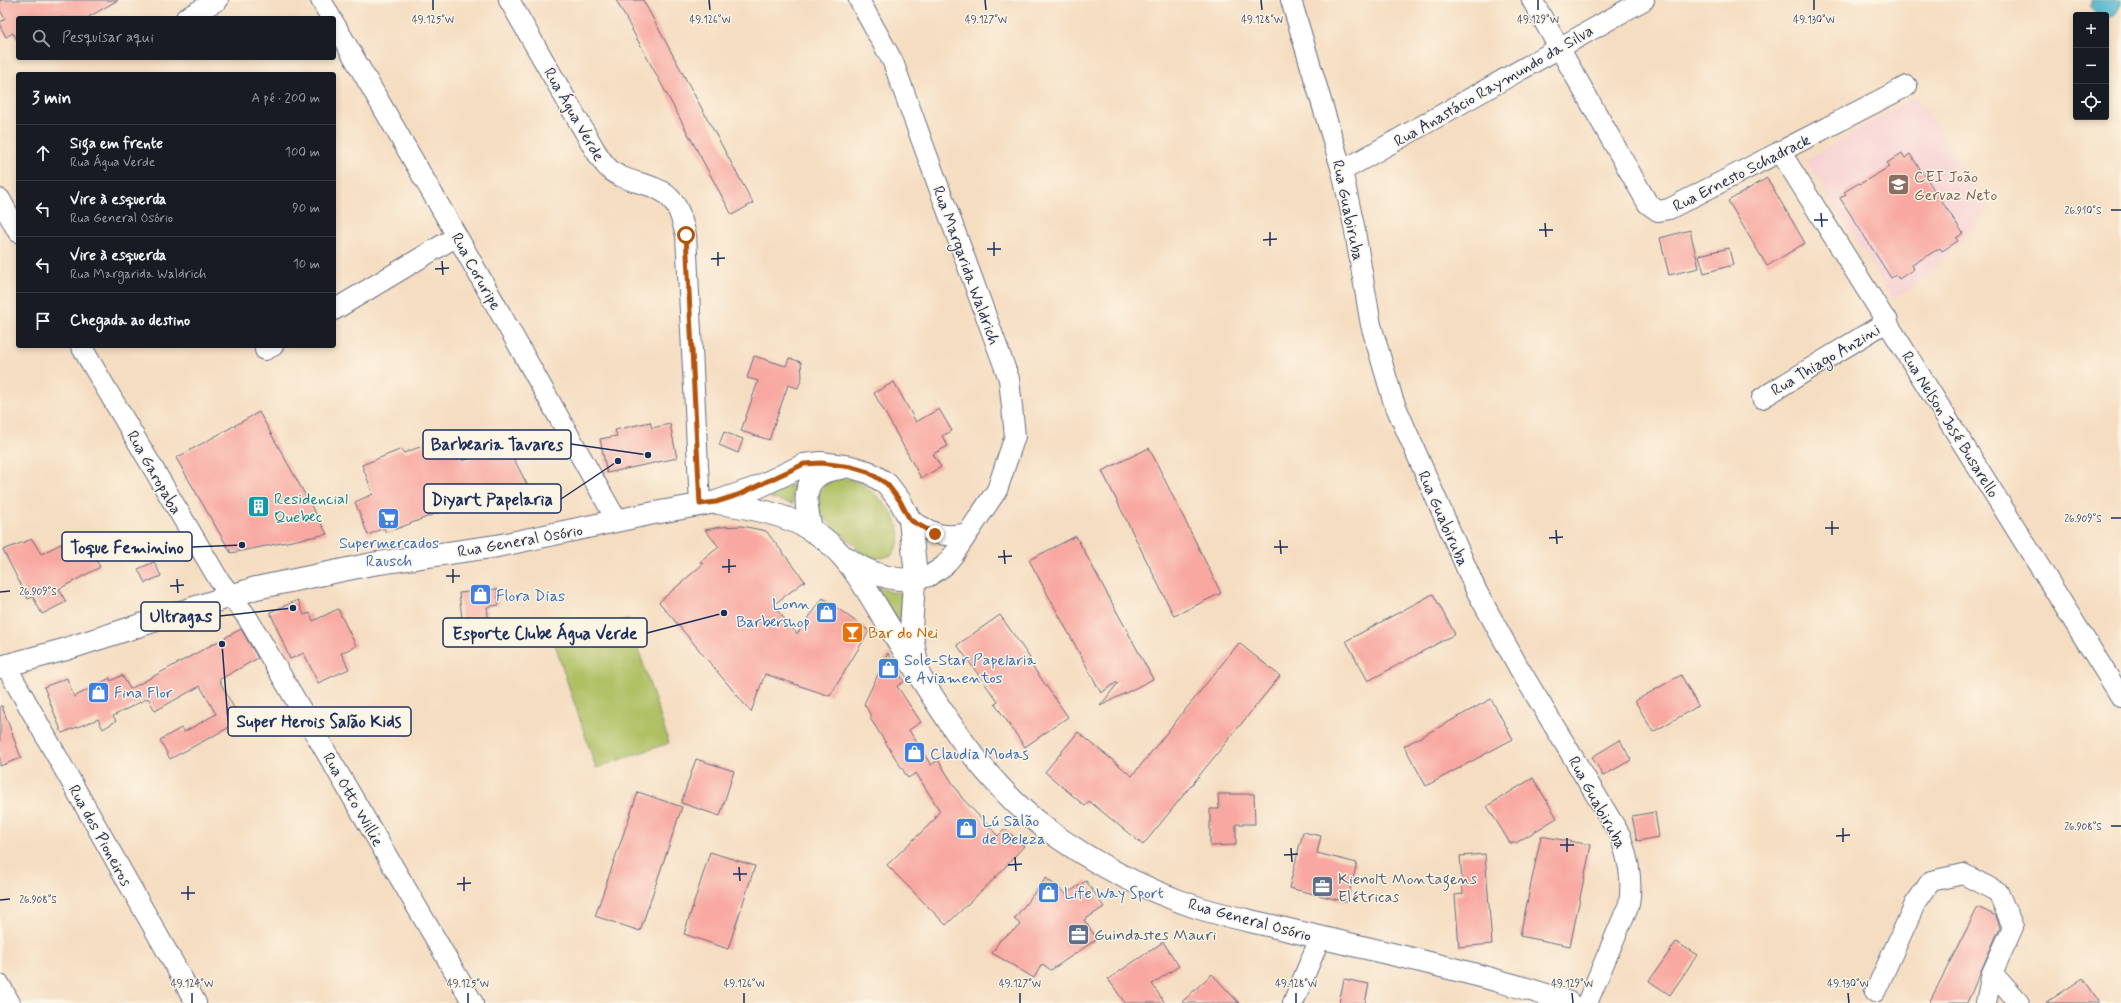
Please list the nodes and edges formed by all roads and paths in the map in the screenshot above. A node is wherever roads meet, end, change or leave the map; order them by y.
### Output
1 (218, 0) edge
2 (321, 0) edge
3 (509, 0) edge
4 (859, 0) edge
5 (1291, 0) edge
6 (1532, 0) edge
7 (1644, 0) edge
8 (190, 16) edge
9 (330, 16) edge
10 (336, 26) edge
11 (1559, 48) junction
12 (1907, 86) dead end
13 (1780, 151) junction
14 (1342, 171) junction
15 (0, 199) edge
16 (16, 228) edge
17 (457, 236) junction
18 (336, 309) edge
19 (1888, 321) junction
20 (82, 348) edge
21 (1762, 398) dead end
22 (851, 467) junction
23 (708, 503) junction
24 (910, 520) junction
25 (617, 521) junction
26 (812, 531) junction
27 (968, 533) junction
28 (915, 550) junction
29 (844, 556) junction
30 (889, 578) junction
31 (914, 580) junction
32 (232, 596) junction
33 (3, 667) edge
34 (919, 675) junction
35 (2121, 697) edge
36 (1320, 938) junction
37 (1992, 973) junction
38 (0, 985) edge
39 (1875, 992) dead end
40 (10, 1003) edge
41 (196, 1003) edge
42 (473, 1003) edge
43 (1294, 1003) edge
44 (1569, 1003) edge
45 (1587, 1003) edge
46 (1986, 1003) edge
47 (2019, 1003) edge

1 - 8 street
2 - 9 street
3 - 23 street, Rua Água Verde
4 - 27 street, Rua Margarida Waldrich
5 - 14 street, Rua Guabiruba
6 - 11 street, Rua Ernesto Schadrack
7 - 11 street, Rua Anastácio Raymundo da Silva
10 - 17 street, Rua Coruripe
11 - 13 street, Rua Ernesto Schadrack
11 - 14 street, Rua Anastácio Raymundo da Silva
12 - 13 street, Rua Ernesto Schadrack
13 - 19 street, Rua Nelson José Busarello
14 - 45 street, Rua Guabiruba
15 - 16 street
17 - 18 street
17 - 25 street, Rua Coruripe
19 - 21 street, Rua Thiago Anzini
19 - 35 street, Rua Nelson José Busarello
20 - 32 street, Rua Garopaba
22 - 23 main road, Rua General Osório
22 - 24 main road, Rua General Osório
22 - 26 main road
23 - 25 main road, Rua General Osório
23 - 26 main road, Rua General Osório
24 - 27 street
24 - 28 main road, Rua General Osório
25 - 32 main road, Rua General Osório
26 - 29 main road, Rua General Osório
27 - 31 street, Rua Margarida Waldrich
28 - 30 main road
28 - 31 main road, Rua General Osório
29 - 30 main road
29 - 34 main road, Rua General Osório
30 - 31 main road
31 - 34 main road, Rua General Osório
32 - 33 main road, Rua General Osório
32 - 42 street, Rua Otto Willie
33 - 41 street, Rua dos Pioneiros
34 - 36 main road, Rua General Osório
36 - 43 street
36 - 44 main road, Rua General Osório
37 - 39 street
37 - 46 street
37 - 47 street
38 - 40 street

